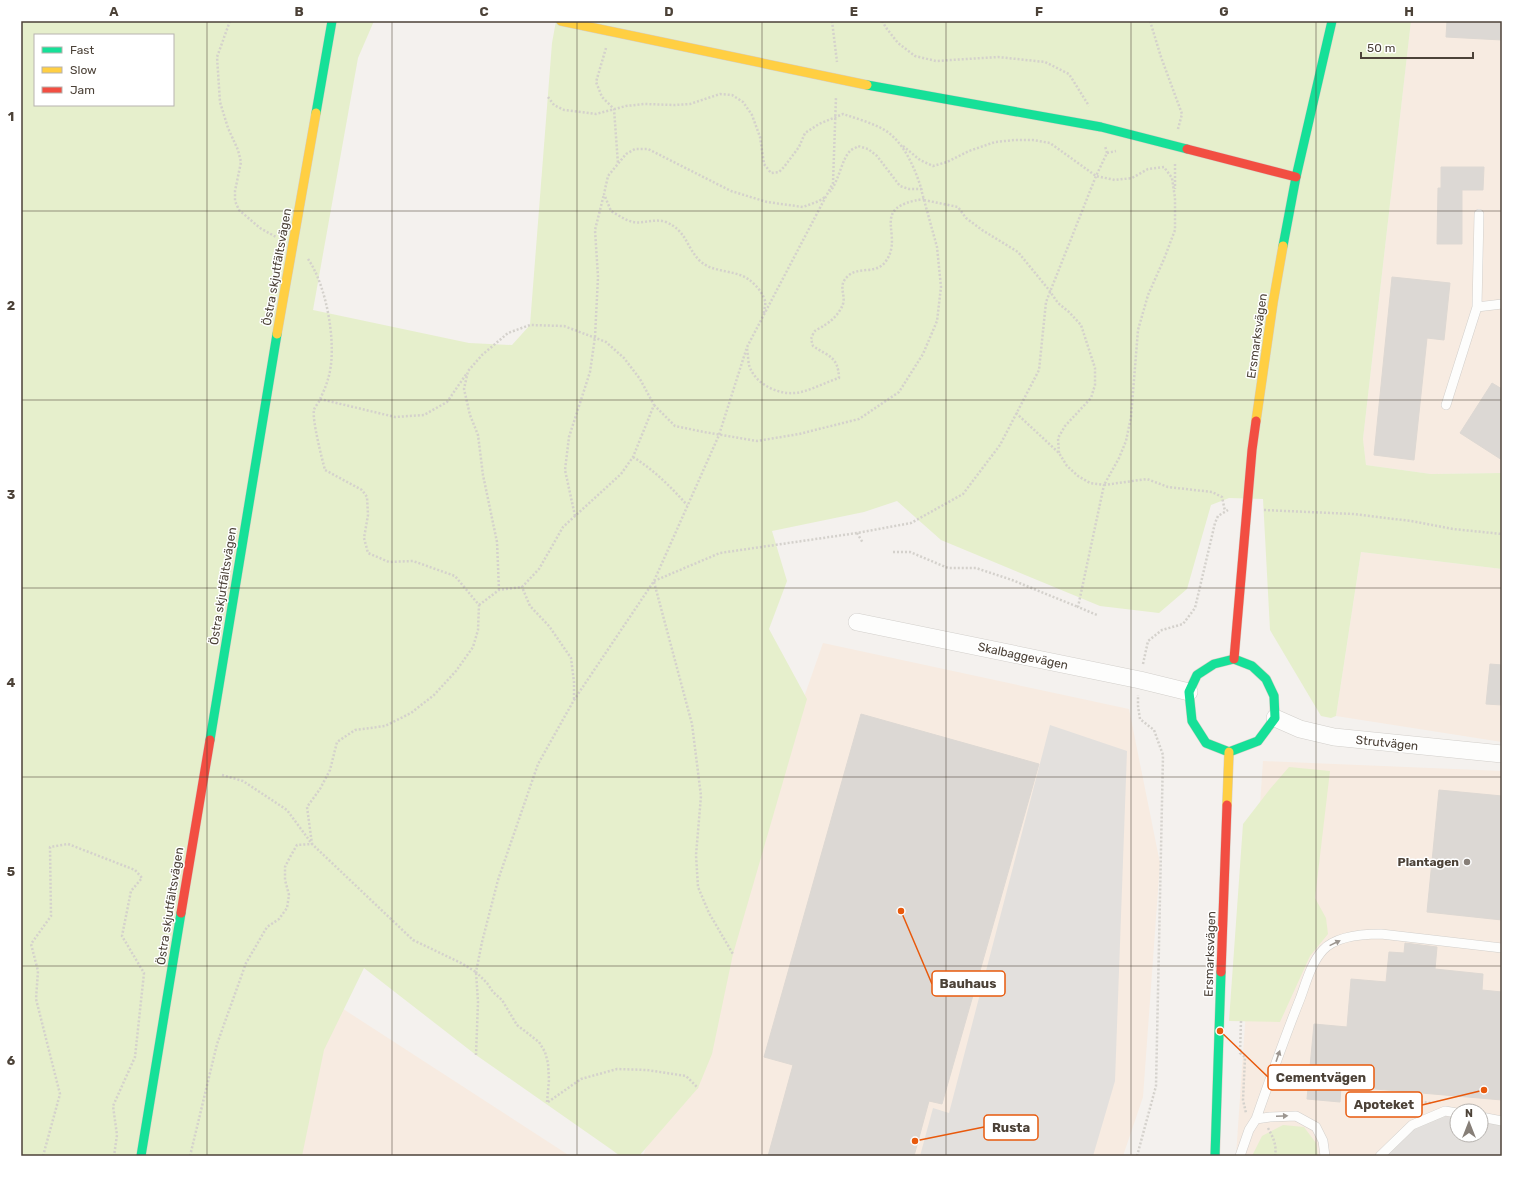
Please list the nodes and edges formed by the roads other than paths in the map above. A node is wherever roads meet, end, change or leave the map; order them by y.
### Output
1 (332, 21) edge
2 (561, 21) edge
3 (1332, 21) edge
4 (1296, 177) junction
5 (1479, 214) dead end
6 (1502, 304) edge
7 (1477, 307) junction
8 (1446, 405) dead end
9 (857, 622) dead end
10 (1234, 659) junction
11 (1189, 692) junction
12 (1275, 718) junction
13 (1229, 752) junction
14 (1502, 754) edge
15 (1502, 948) edge
16 (1449, 1112) edge
17 (1489, 1119) edge
18 (1256, 1120) junction
19 (1502, 1121) edge
20 (141, 1156) edge
21 (1215, 1156) edge
22 (1240, 1156) edge
23 (1325, 1156) edge
24 (1380, 1156) edge

1 - 20 street, Östra skjutfältsvägen
2 - 4 street
3 - 4 street, Ersmarksvägen
4 - 10 street, Ersmarksvägen
5 - 7 lane
6 - 7 lane
7 - 8 lane
9 - 11 street, Skalbaggevägen
10 - 11 street
10 - 12 street
11 - 13 street
12 - 13 street
12 - 14 street, Strutvägen
13 - 21 street, Ersmarksvägen
18 -> 15 lane
16 - 24 lane
17 - 19 lane
18 - 22 lane
18 -> 23 lane

